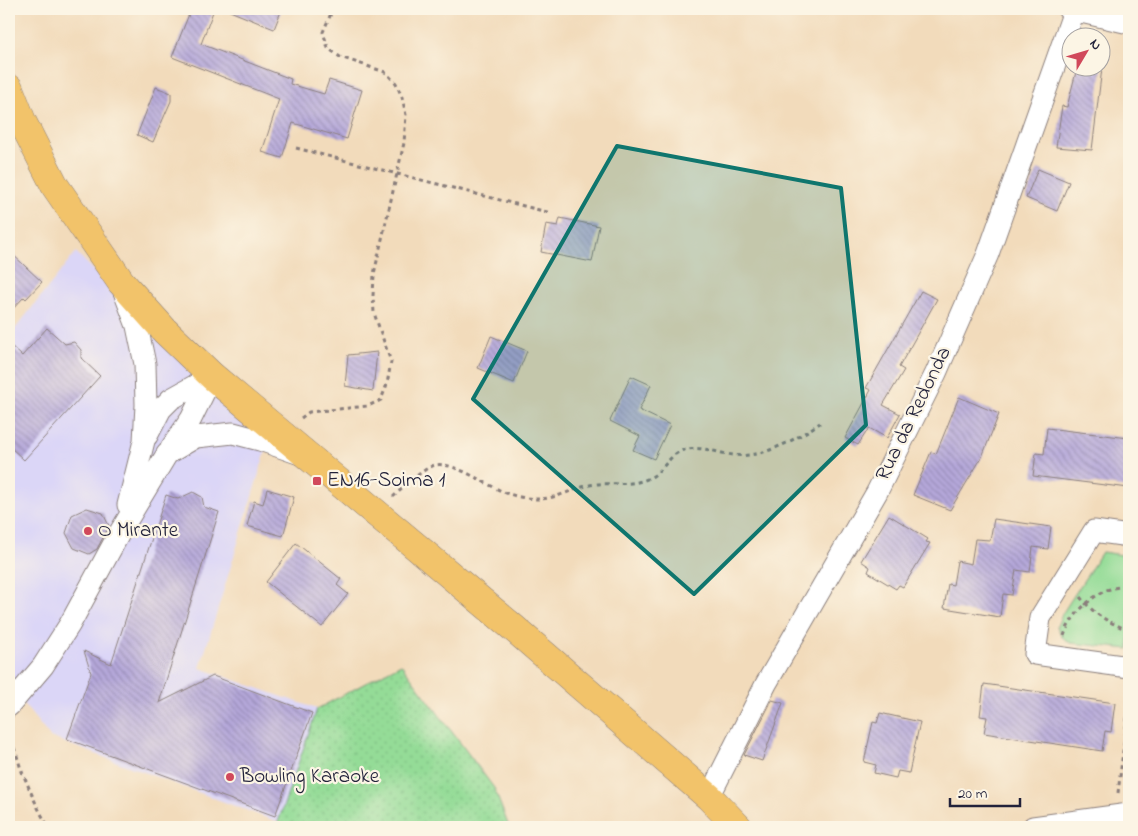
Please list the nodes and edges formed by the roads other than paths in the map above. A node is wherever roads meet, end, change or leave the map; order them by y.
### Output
1 (1071, 10) edge
2 (1129, 22) edge
3 (9, 88) edge
4 (120, 282) junction
5 (212, 376) junction
6 (144, 441) junction
7 (167, 454) junction
8 (312, 458) junction
9 (120, 532) junction
10 (1129, 536) edge
11 (1129, 667) edge
12 (9, 706) edge
13 (709, 797) junction
14 (1122, 815) edge
15 (738, 827) edge
16 (1033, 827) edge

1 - 2 street
1 - 13 street, Rua da Redonda
3 - 4 main road
4 - 5 main road
4 - 6 street
5 - 6 street
5 - 7 street
5 - 8 main road
6 - 9 street
7 - 8 street
7 - 9 street
8 - 13 main road
9 - 12 street
10 - 11 street
13 - 15 main road
14 - 16 street

